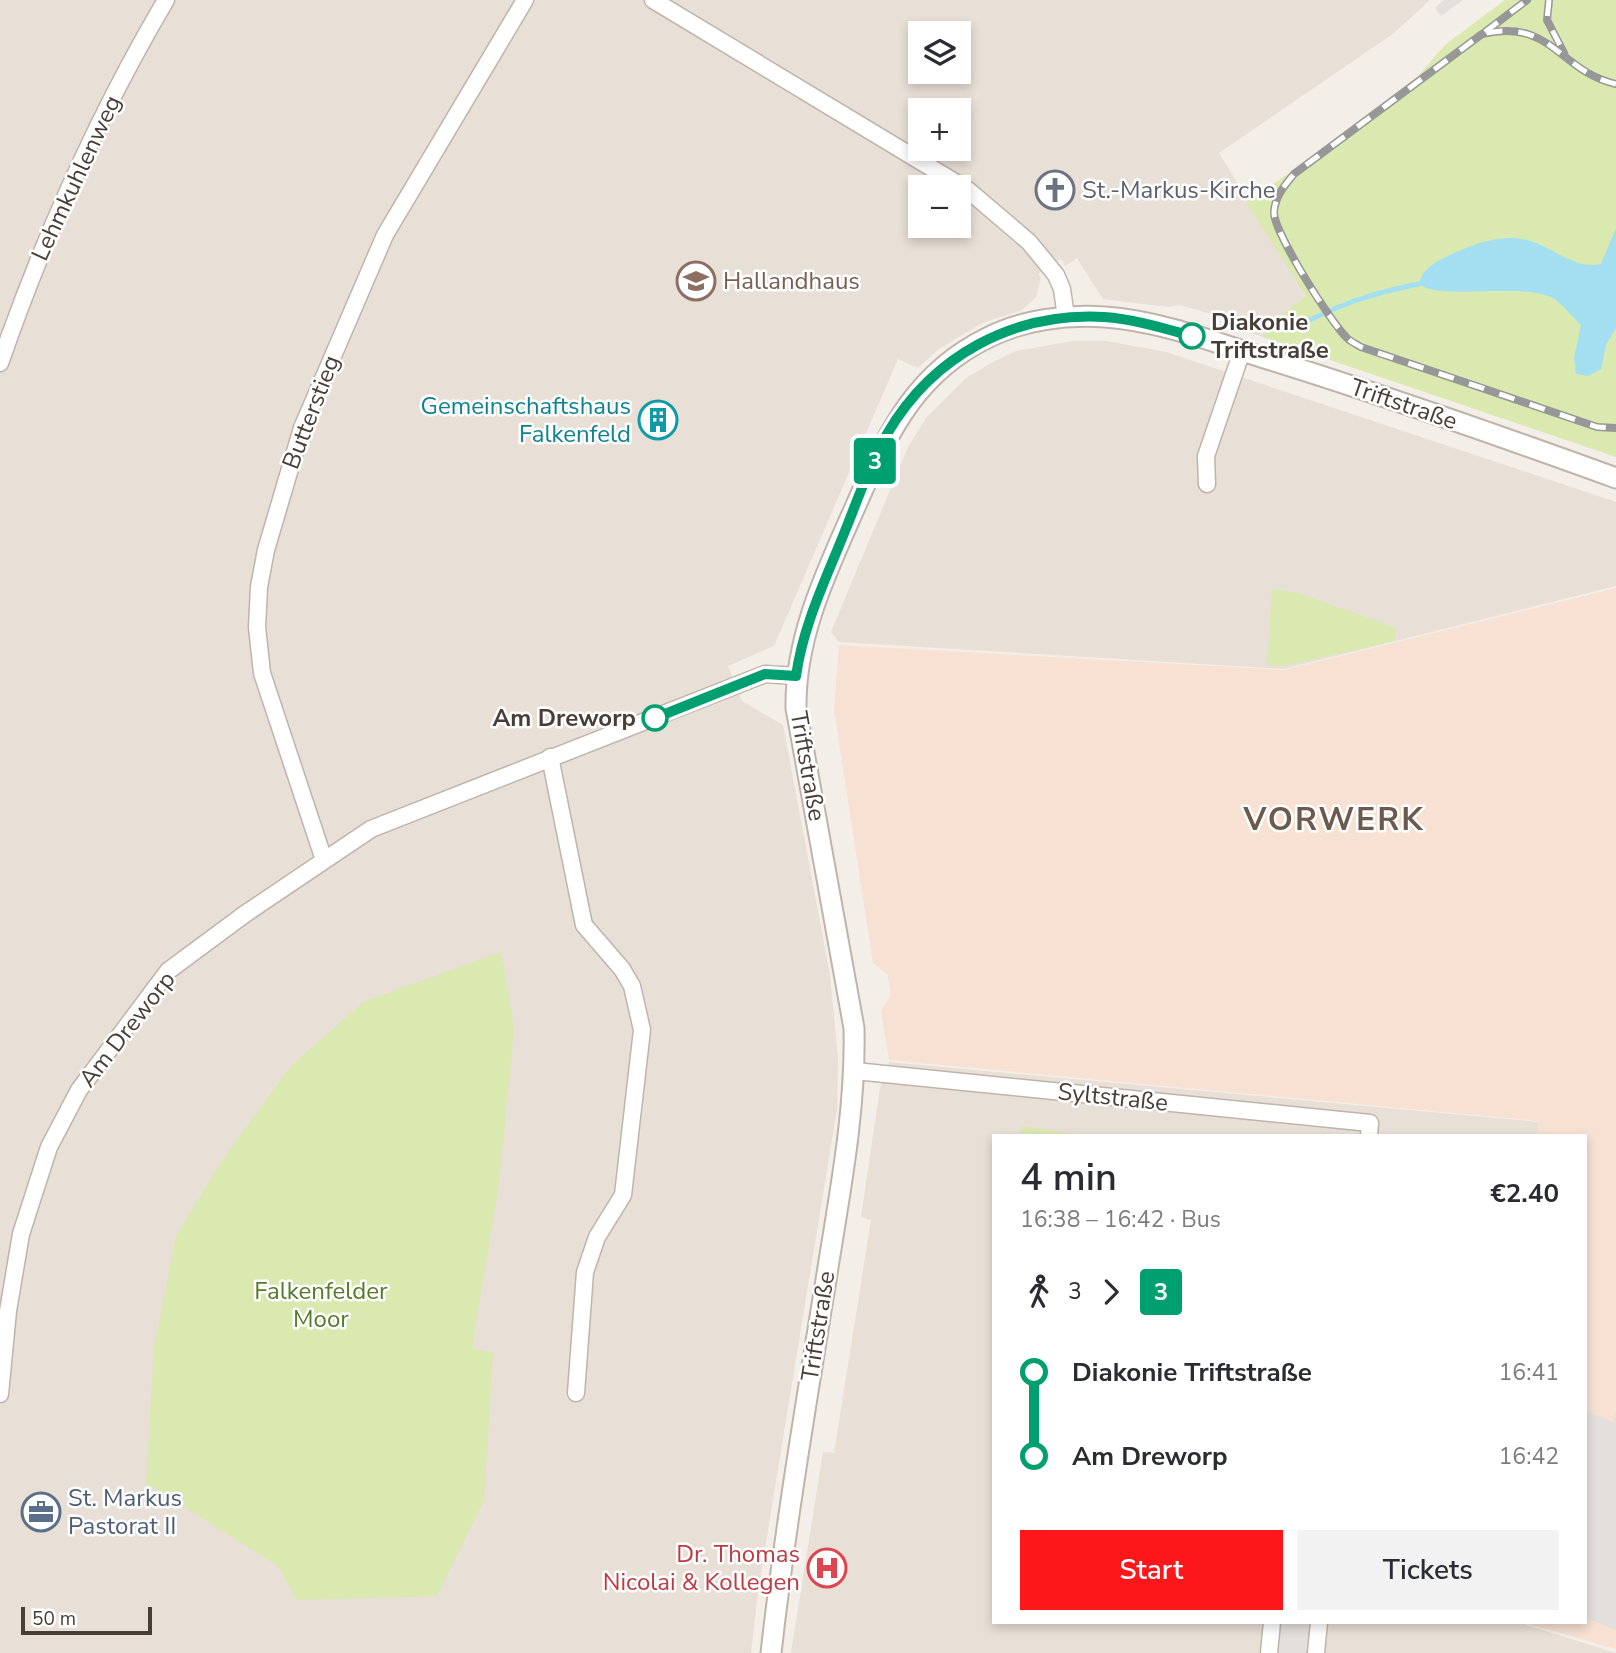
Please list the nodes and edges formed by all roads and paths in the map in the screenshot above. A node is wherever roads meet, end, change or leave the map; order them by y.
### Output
1 (166, 0) edge
2 (525, 0) edge
3 (653, 0) edge
4 (1066, 317) junction
5 (1242, 351) junction
6 (0, 363) edge
7 (1616, 478) edge
8 (1207, 484) dead end
9 (796, 676) junction
10 (550, 757) junction
11 (324, 860) junction
12 (855, 1071) junction
13 (1324, 1128) edge
14 (1370, 1130) edge
15 (576, 1393) dead end
16 (0, 1394) edge
17 (1272, 1624) edge
18 (1319, 1624) edge
19 (771, 1653) edge
20 (1269, 1653) edge
21 (1316, 1653) edge

1 - 6 street, Lehmkuhlenweg
2 - 11 street, Butterstieg
3 - 4 street
4 - 5 street, Triftstraße
4 - 9 street, Triftstraße
5 - 7 street, Triftstraße
5 - 8 street
9 - 10 street, Am Dreworp
9 - 12 street, Triftstraße
10 - 11 street, Am Dreworp
10 - 15 street
11 - 16 street, Am Dreworp
12 - 13 street, Syltstraße
12 - 19 street, Triftstraße
13 - 14 street, Syltstraße
17 - 20 street
18 - 21 street

